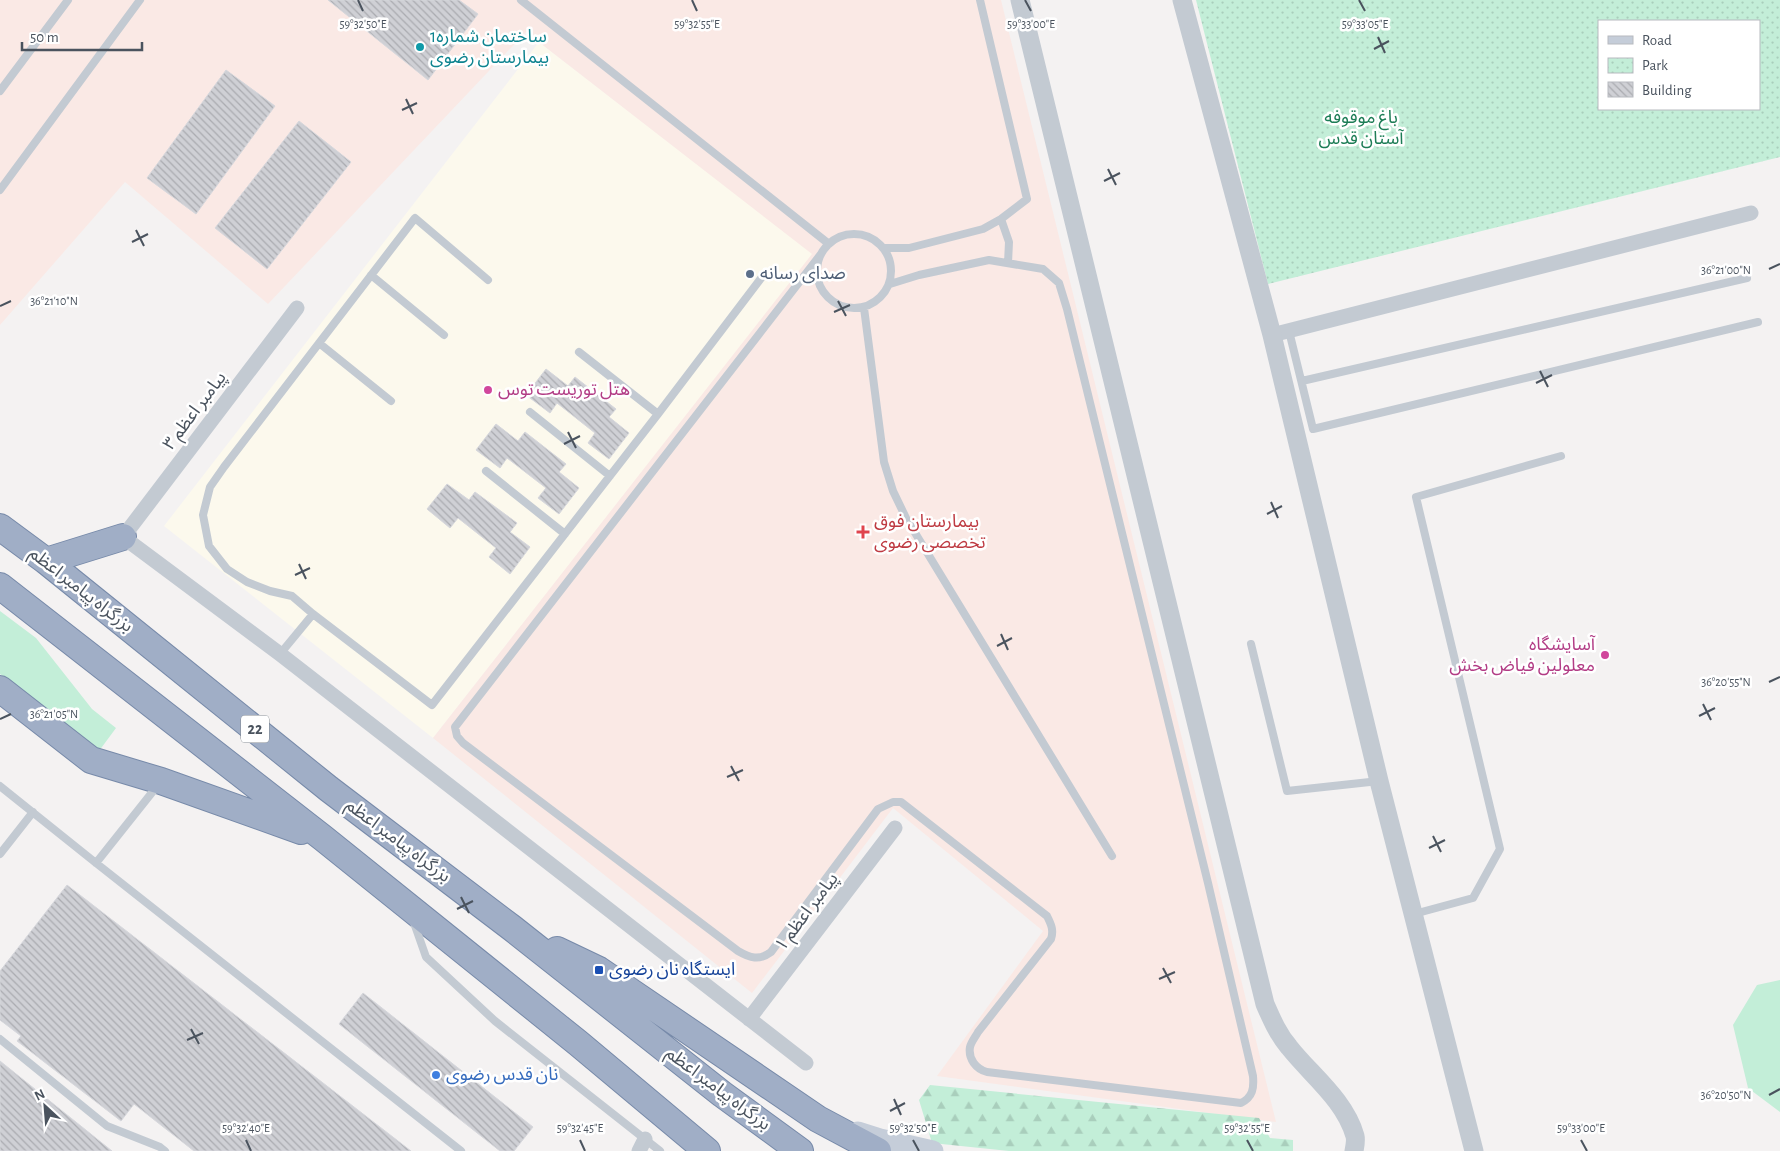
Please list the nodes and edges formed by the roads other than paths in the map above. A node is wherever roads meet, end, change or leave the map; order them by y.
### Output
1 (68, 0) edge
2 (140, 0) edge
3 (521, 0) edge
4 (980, 0) edge
5 (1182, 0) edge
6 (1021, 1) edge
7 (0, 91) edge
8 (0, 190) edge
9 (1751, 213) dead end
10 (1001, 219) junction
11 (829, 244) junction
12 (884, 248) junction
13 (821, 254) junction
14 (1008, 263) junction
15 (371, 275) junction
16 (762, 277) dead end
17 (1748, 278) dead end
18 (488, 280) dead end
19 (890, 284) junction
20 (297, 308) dead end
21 (864, 308) junction
22 (1758, 322) dead end
23 (1280, 333) junction
24 (444, 335) dead end
25 (319, 343) junction
26 (579, 352) dead end
27 (1302, 381) junction
28 (391, 402) dead end
29 (530, 412) dead end
30 (658, 414) junction
31 (1561, 456) dead end
32 (486, 471) dead end
33 (610, 476) junction
34 (0, 527) edge
35 (564, 534) junction
36 (129, 541) junction
37 (54, 568) junction
38 (0, 586) edge
39 (313, 614) junction
40 (1251, 644) dead end
41 (280, 654) junction
42 (0, 689) edge
43 (161, 781) junction
44 (1379, 781) junction
45 (0, 786) edge
46 (33, 812) junction
47 (895, 828) dead end
48 (323, 838) junction
49 (0, 854) edge
50 (1112, 856) dead end
51 (96, 863) junction
52 (408, 906) junction
53 (1414, 914) junction
54 (512, 928) junction
55 (749, 1019) junction
56 (0, 1039) edge
57 (806, 1063) dead end
58 (818, 1119) junction
59 (642, 1145) edge
60 (1359, 1146) edge
61 (700, 1147) edge
62 (1472, 1147) edge
63 (165, 1151) edge
64 (461, 1151) edge
65 (660, 1151) edge
66 (800, 1151) edge
67 (878, 1151) edge
68 (933, 1151) edge

1 - 7 lane
2 - 8 lane
3 - 11 lane
4 - 10 lane
5 - 23 street
6 - 60 street
9 - 23 street
10 - 12 lane
10 - 14 lane
11 - 12 lane
11 - 13 lane
12 - 19 lane
13 - 14 lane
13 - 21 lane
14 - 19 lane
15 - 18 lane
15 - 24 lane
15 - 25 lane
16 - 30 lane
17 - 27 lane
19 - 21 lane
20 - 36 street, پیامبر اعظم ۳
21 - 50 lane
22 - 27 lane
23 - 27 lane
23 - 44 street
25 - 28 lane
25 - 39 lane
26 - 30 lane
29 - 33 lane
30 - 33 lane
31 - 53 lane
32 - 35 lane
33 - 35 lane
34 - 37 highway, بزرگراه پیامبر اعظم / 22
35 - 39 lane
36 - 37 highway
36 - 41 street
37 - 54 highway, بزرگراه پیامبر اعظم / 22
38 - 48 highway, 22
39 - 41 lane
40 - 44 lane
41 - 55 street
42 - 43 highway
43 - 48 highway
43 - 51 lane
44 - 53 street
45 - 46 lane
46 - 49 lane
46 - 51 lane
47 - 55 street, پیامبر اعظم ۱
48 - 52 highway, 22
51 - 64 lane
52 - 59 lane
52 - 61 highway, 22
53 - 62 street
54 - 58 highway
54 - 66 highway, بزرگراه پیامبر اعظم
55 - 57 street
56 - 63 lane
58 - 67 highway
58 - 68 main road
59 - 65 lane

